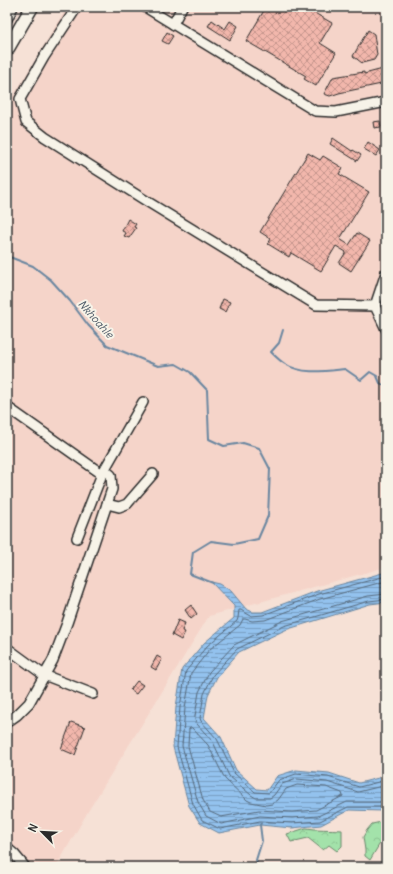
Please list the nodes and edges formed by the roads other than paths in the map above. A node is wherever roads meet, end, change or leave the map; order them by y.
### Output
1 (14, 7) edge
2 (32, 7) edge
3 (78, 7) edge
4 (145, 7) edge
5 (182, 7) edge
6 (7, 19) edge
7 (173, 24) junction
8 (7, 50) edge
9 (386, 102) edge
10 (386, 273) edge
11 (375, 306) junction
12 (386, 329) edge
13 (143, 402) dead end
14 (7, 407) edge
15 (104, 472) junction
16 (153, 474) dead end
17 (107, 504) junction
18 (77, 538) dead end
19 (7, 648) edge
20 (44, 676) junction
21 (93, 694) dead end
22 (7, 722) edge
23 (7, 848) edge
24 (25, 867) edge

1 - 6 street
2 - 8 main road
3 - 11 street
4 - 7 street
5 - 7 street
7 - 9 street
10 - 11 street
11 - 12 street
13 - 15 street
14 - 15 street
15 - 17 street
15 - 18 street
16 - 17 street
17 - 20 street
19 - 20 street
20 - 21 street
20 - 22 street
23 - 24 street

